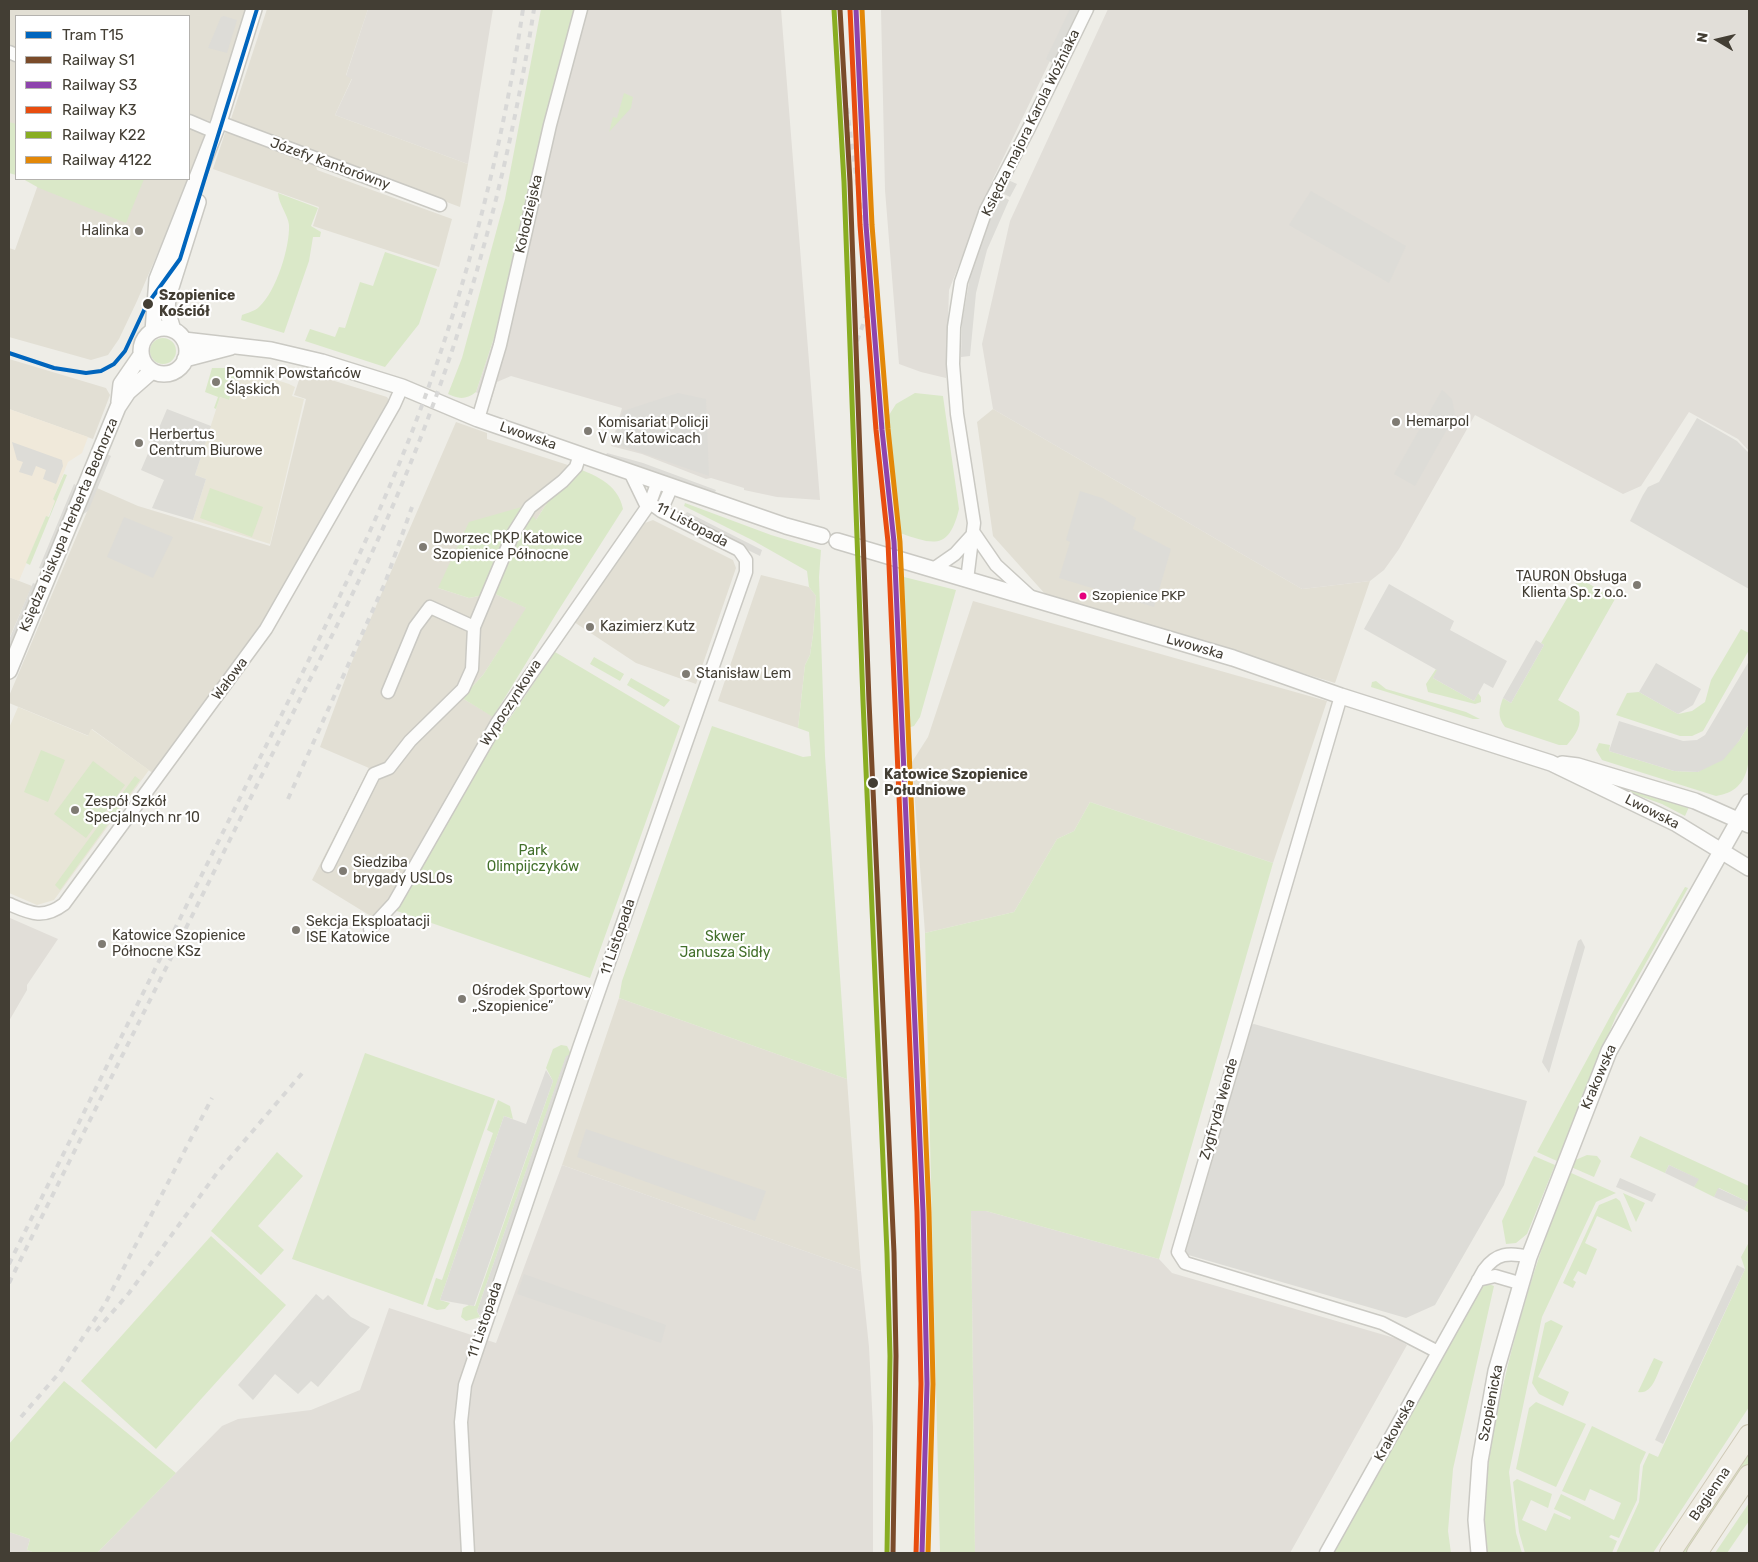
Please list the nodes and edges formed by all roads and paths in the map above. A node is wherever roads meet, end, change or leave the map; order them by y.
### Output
1 (254, 9) edge
2 (581, 9) edge
3 (1087, 9) edge
4 (190, 121) edge
5 (217, 127) junction
6 (440, 205) dead end
7 (153, 331) junction
8 (178, 335) junction
9 (232, 347) junction
10 (141, 355) junction
11 (185, 359) junction
12 (152, 371) junction
13 (402, 387) junction
14 (118, 407) junction
15 (478, 419) junction
16 (580, 454) junction
17 (630, 472) junction
18 (660, 482) junction
19 (646, 501) junction
20 (661, 511) junction
21 (974, 533) junction
22 (932, 570) junction
23 (967, 580) junction
24 (1033, 600) junction
25 (474, 627) junction
26 (9, 671) edge
27 (388, 692) dead end
28 (1341, 696) junction
29 (1551, 763) junction
30 (1749, 802) edge
31 (1744, 822) edge
32 (1720, 850) junction
33 (328, 866) dead end
34 (1749, 868) edge
35 (9, 904) edge
36 (370, 929) dead end
37 (1529, 1257) junction
38 (1478, 1280) junction
39 (1519, 1283) junction
40 (1438, 1352) junction
41 (1749, 1428) edge
42 (1749, 1435) edge
43 (1738, 1452) junction
44 (1749, 1475) edge
45 (1749, 1482) edge
46 (1730, 1504) junction
47 (468, 1553) edge
48 (1326, 1553) edge
49 (1479, 1553) edge
50 (1670, 1553) edge
51 (1697, 1553) edge

1 - 5 street
2 - 15 street, Kołodziejska
3 - 21 street, Księdza majora Karola Woźniaka
4 - 5 street, Józefy Kantorówny
5 - 6 street, Józefy Kantorówny
5 - 7 street
5 - 8 street
7 - 8 street
7 - 10 street
8 - 9 street, Lwowska
8 - 11 street
9 - 11 street, Lwowska
9 - 13 street, Lwowska
10 - 12 street
10 - 14 street, Księdza biskupa Herberta Bednorza
11 - 12 street
12 - 14 street, Księdza biskupa Herberta Bednorza
13 - 15 street, Lwowska
13 - 35 street, Wałowa
14 - 26 street, Księdza biskupa Herberta Bednorza
15 - 16 street, Lwowska
16 - 17 street, Lwowska
16 - 25 street
17 - 18 street, Lwowska
17 - 19 street, 11 Listopada
18 - 19 street, Wypoczynkowa
18 - 20 street
18 - 22 street, Lwowska
19 - 20 street, 11 Listopada
19 - 36 street, Wypoczynkowa
20 - 47 street, 11 Listopada
21 - 22 street
21 - 23 street, Księdza majora Karola Woźniaka
21 - 24 street, Księdza majora Karola Woźniaka
22 - 23 street, Lwowska
23 - 24 street, Lwowska
24 - 28 street, Lwowska
25 - 27 street
25 - 33 street
28 - 29 street, Lwowska
28 - 40 street, Zygfryda Wende
29 - 31 street, Lwowska
29 - 32 street, Lwowska
30 - 31 street
31 - 32 street, Krakowska
32 - 34 street, Lwowska
32 - 37 street, Krakowska
37 - 38 street, Krakowska
37 - 39 street, Szopienicka
38 - 39 street
38 - 40 street, Krakowska
39 - 49 street, Szopienicka
40 - 48 street, Krakowska
41 - 43 main road
42 - 43 main road, Bagienna
43 - 50 main road, Bagienna
44 - 46 main road, Bagienna
45 - 46 main road
46 - 51 main road, Bagienna

